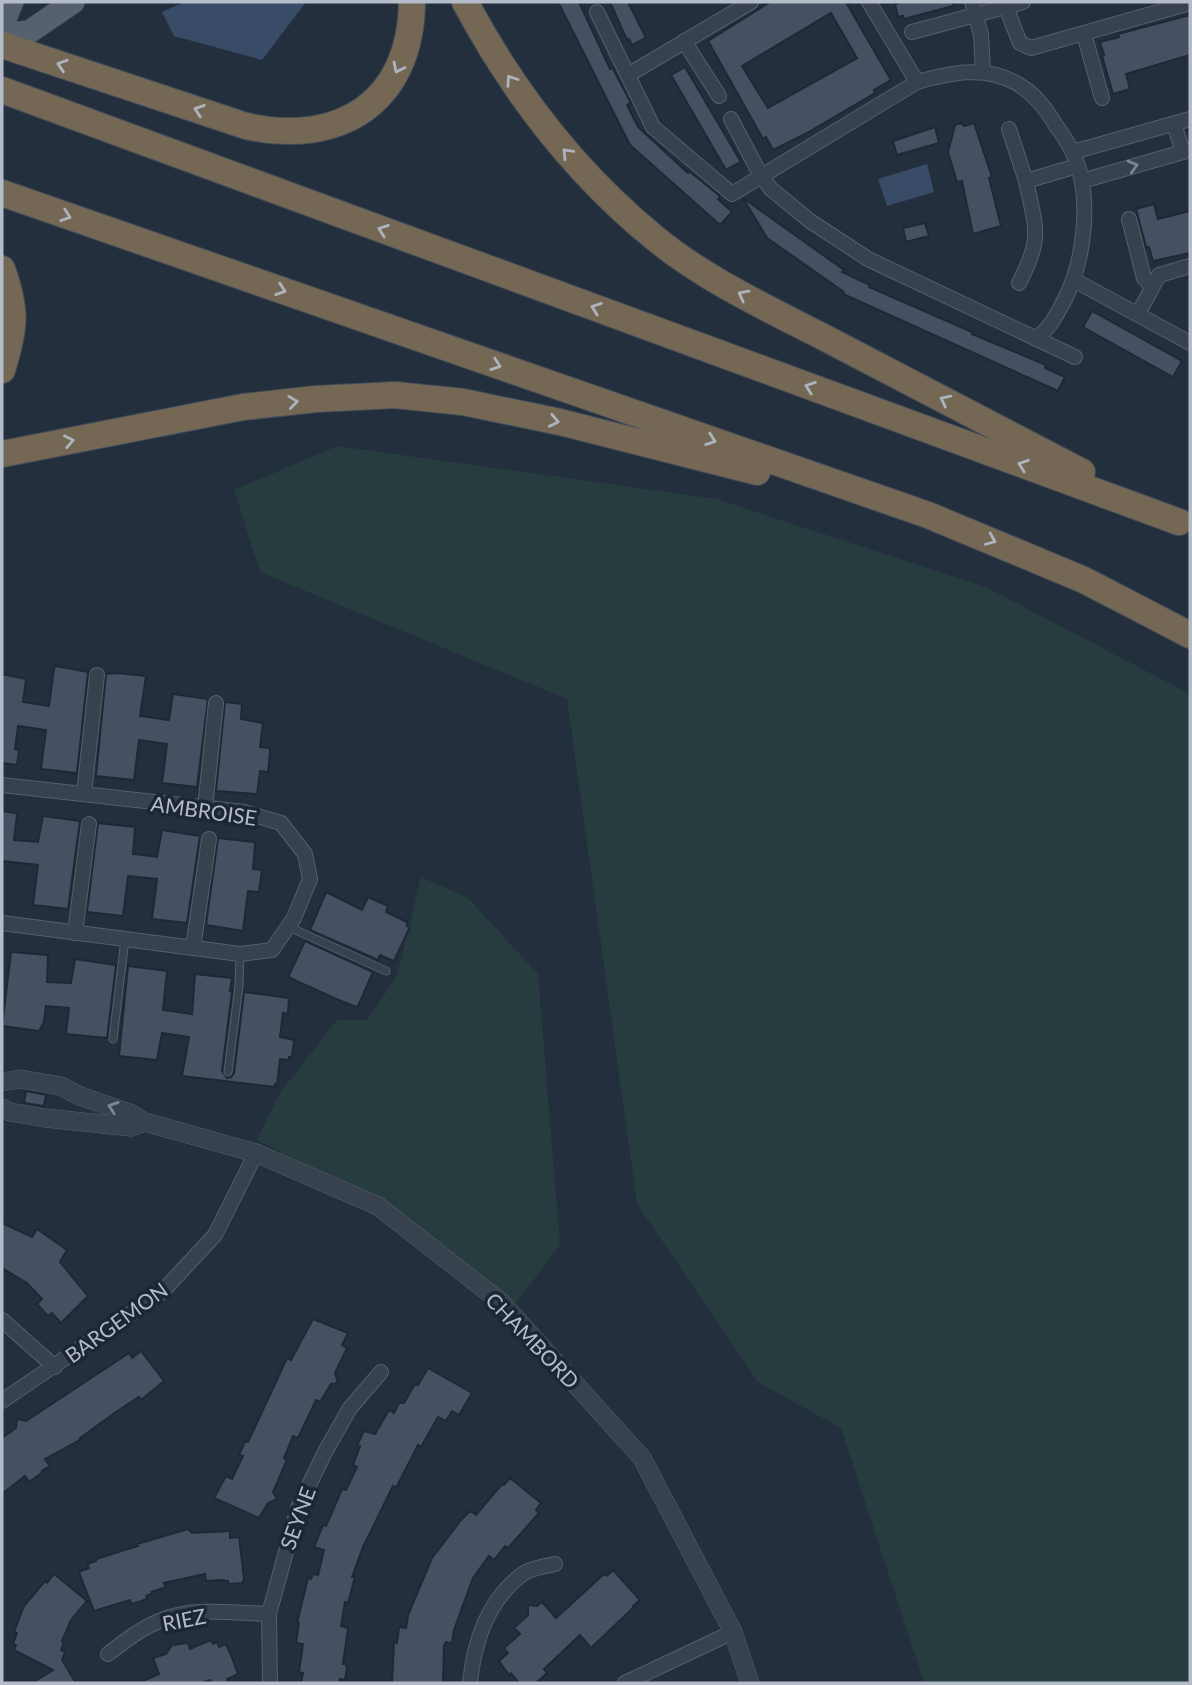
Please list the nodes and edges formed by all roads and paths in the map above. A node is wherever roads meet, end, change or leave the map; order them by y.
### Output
1 (12, 2) edge
2 (73, 2) edge
3 (412, 2) edge
4 (465, 2) edge
5 (751, 2) edge
6 (869, 2) edge
7 (1023, 2) edge
8 (1190, 3) edge
9 (1006, 7) junction
10 (974, 8) edge
11 (1145, 9) edge
12 (597, 12) dead end
13 (2, 26) edge
14 (912, 32) dead end
15 (1084, 34) junction
16 (2, 35) edge
17 (684, 41) junction
18 (2, 45) edge
19 (983, 72) junction
20 (628, 75) junction
21 (917, 82) junction
22 (2, 90) edge
23 (719, 96) dead end
24 (1102, 98) dead end
25 (730, 119) dead end
26 (1190, 119) edge
27 (1174, 124) junction
28 (1009, 129) dead end
29 (1187, 151) edge
30 (1075, 159) junction
31 (761, 176) junction
32 (1026, 181) junction
33 (1082, 181) junction
34 (2, 193) edge
35 (1129, 219) dead end
36 (1190, 266) edge
37 (2, 269) edge
38 (1074, 280) junction
39 (1019, 283) dead end
40 (1152, 288) junction
41 (1138, 314) junction
42 (1036, 339) junction
43 (1190, 343) edge
44 (1074, 357) dead end
45 (2, 370) edge
46 (2, 454) edge
47 (928, 515) junction
48 (1185, 525) edge
49 (1190, 635) edge
50 (97, 675) dead end
51 (216, 703) dead end
52 (2, 785) edge
53 (84, 794) junction
54 (205, 808) junction
55 (89, 824) dead end
56 (209, 839) dead end
57 (2, 923) edge
58 (289, 927) junction
59 (75, 933) junction
60 (125, 939) junction
61 (193, 948) junction
62 (240, 954) junction
63 (386, 971) dead end
64 (113, 1039) dead end
65 (228, 1072) dead end
66 (2, 1082) edge
67 (66, 1088) junction
68 (2, 1108) edge
69 (2, 1118) edge
70 (62, 1120) junction
71 (145, 1122) junction
72 (256, 1153) junction
73 (2, 1320) edge
74 (55, 1367) junction
75 (381, 1372) dead end
76 (2, 1401) edge
77 (555, 1564) dead end
78 (268, 1614) junction
79 (733, 1632) junction
80 (108, 1654) dead end
81 (270, 1683) edge
82 (470, 1683) edge
83 (625, 1683) edge
84 (750, 1683) edge

1 - 13 main road
2 - 16 main road
3 -> 18 highway
48 -> 4 highway
5 - 17 street
6 - 21 street
7 - 9 street
8 - 11 street
9 - 10 street
9 - 15 street
10 - 14 street
10 - 19 street
11 - 15 street
12 - 20 street
15 - 24 street
17 - 20 street
17 - 23 street
19 - 21 street
19 - 30 street
20 - 31 street
21 - 31 street
48 -> 22 highway
25 - 31 street
26 - 27 street
27 - 29 street
27 - 30 street
28 - 32 street
33 -> 29 street
30 - 32 street
30 - 33 street
31 - 42 street
32 - 39 street
33 - 38 street
34 -> 47 highway
35 - 40 street
36 - 40 street
37 - 45 highway
38 - 41 street
38 - 42 street
40 - 41 street
41 - 43 street
42 - 44 street
46 -> 47 highway
47 -> 49 highway
50 - 53 street
51 - 54 street
52 - 53 street, AMBROISE
53 - 54 street, AMBROISE
54 - 58 street, AMBROISE
55 - 59 street
56 - 61 street
57 - 59 street, AMBROISE
58 - 62 street, AMBROISE
58 - 63 lane
59 - 60 street, AMBROISE
60 - 61 street, AMBROISE
60 - 64 lane
61 - 62 street, AMBROISE
62 - 65 lane
66 - 67 street, CHAMBORD
67 - 70 street
71 -> 67 street, CHAMBORD
68 - 70 street, CHAMBORD
69 - 70 street
70 - 71 street, CHAMBORD
71 - 72 street, CHAMBORD
72 - 74 street, BARGEMON
72 - 79 street, CHAMBORD
73 - 74 street
74 - 76 street, BARGEMON
75 - 78 street, SEYNE
77 - 82 street
78 - 80 street, RIEZ
78 - 81 street, SEYNE
79 - 83 street
79 - 84 street, CHAMBORD

